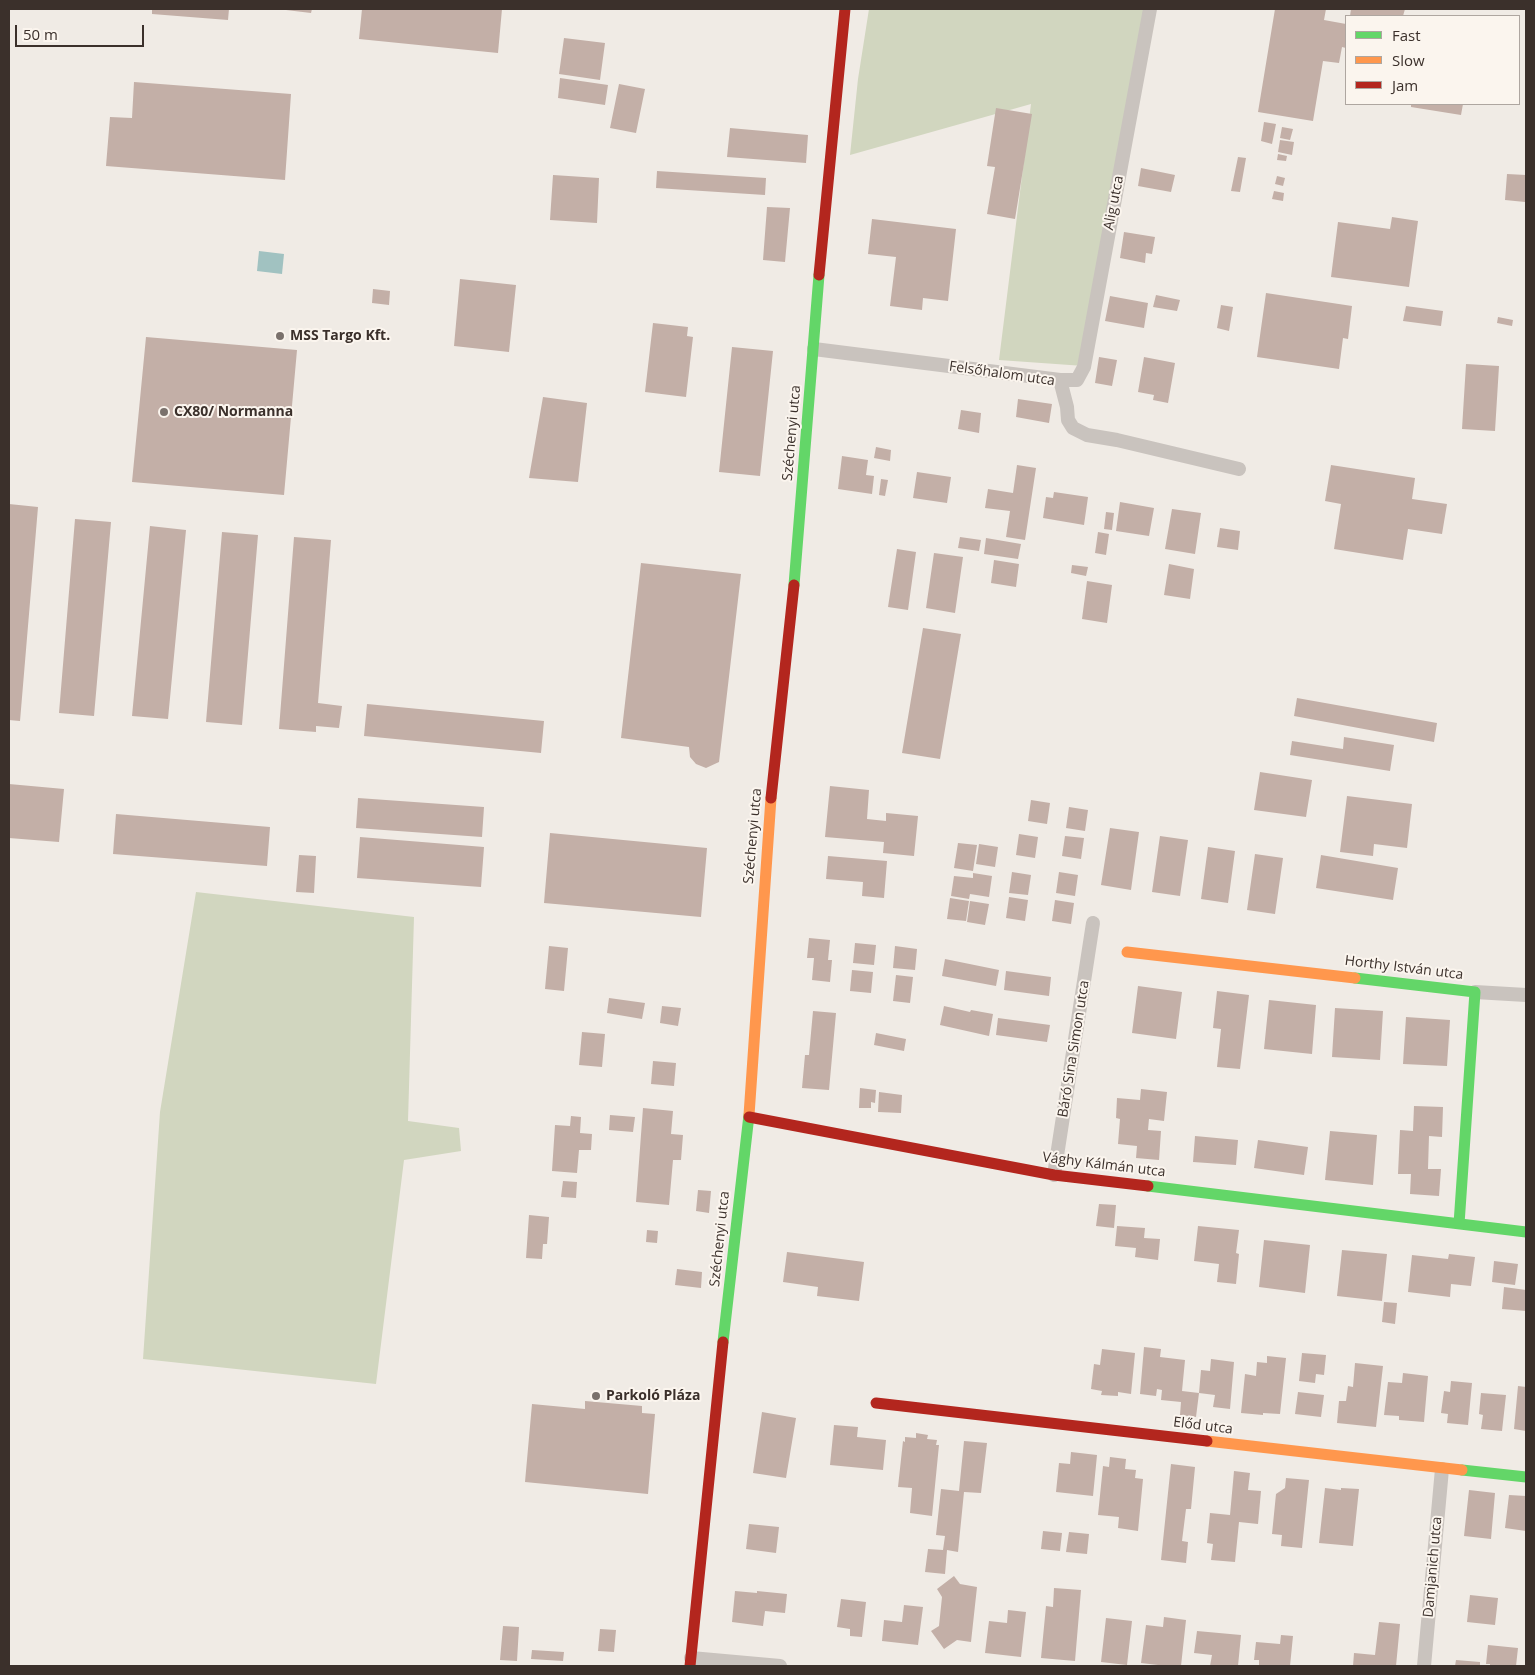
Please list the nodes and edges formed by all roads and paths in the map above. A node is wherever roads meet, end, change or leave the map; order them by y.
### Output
1 (845, 9) edge
2 (1150, 9) edge
3 (814, 349) junction
4 (1060, 380) junction
5 (1239, 468) dead end
6 (1093, 923) dead end
7 (1127, 952) dead end
8 (1475, 992) junction
9 (1526, 995) edge
10 (749, 1117) junction
11 (1054, 1175) junction
12 (1459, 1224) junction
13 (1526, 1232) edge
14 (876, 1403) dead end
15 (1442, 1469) junction
16 (1526, 1477) edge
17 (691, 1662) edge
18 (780, 1666) edge
19 (1424, 1666) edge

1 - 3 street, Széchenyi utca
2 - 4 street, Alig utca
3 - 4 street, Felsőhalom utca
3 - 10 street, Széchenyi utca
4 - 5 street, Felsőhalom utca
6 - 11 street, Báró Sina Simon utca
7 - 8 street, Horthy István utca
8 - 9 street
8 - 12 street, Horthy István utca
10 - 11 street, Vághy Kálmán utca
10 - 17 street, Széchenyi utca
11 - 12 street, Vághy Kálmán utca
12 - 13 street, Vághy Kálmán utca
14 - 15 street, Előd utca
15 - 16 street, Előd utca
15 - 19 street, Damjanich utca
17 - 18 street

